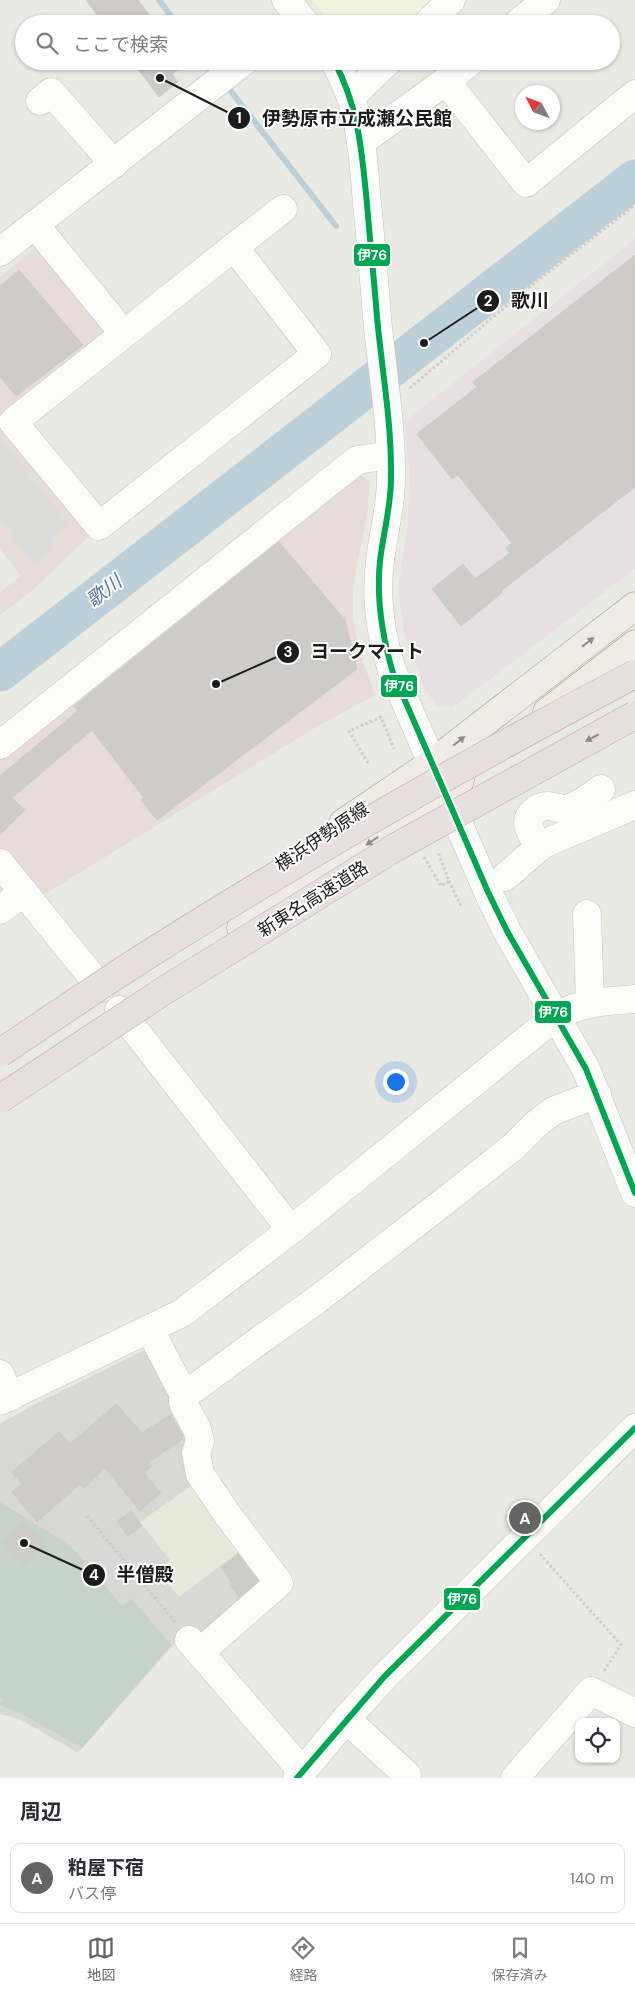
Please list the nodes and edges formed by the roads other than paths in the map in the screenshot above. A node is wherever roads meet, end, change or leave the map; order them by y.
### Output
1 (451, 0) edge
2 (546, 0) edge
3 (435, 15) edge
4 (528, 15) edge
5 (233, 70) edge
6 (339, 70) edge
7 (379, 70) edge
8 (460, 70) edge
9 (446, 81) junction
10 (51, 92) dead end
11 (635, 94) edge
12 (352, 96) junction
13 (362, 142) junction
14 (114, 164) junction
15 (283, 209) dead end
16 (35, 226) junction
17 (234, 248) junction
18 (0, 252) edge
19 (124, 334) junction
20 (390, 455) junction
21 (635, 606) edge
22 (635, 644) edge
23 (635, 674) edge
24 (635, 715) edge
25 (0, 745) edge
26 (432, 763) junction
27 (601, 790) dead end
28 (444, 792) junction
29 (635, 805) edge
30 (540, 848) junction
31 (0, 862) edge
32 (505, 877) dead end
33 (24, 892) junction
34 (0, 910) edge
35 (587, 914) dead end
36 (101, 988) junction
37 (635, 999) edge
38 (590, 1002) junction
39 (119, 1010) junction
40 (556, 1016) junction
41 (0, 1054) edge
42 (0, 1088) edge
43 (597, 1094) junction
44 (0, 1099) edge
45 (635, 1193) edge
46 (291, 1230) junction
47 (150, 1330) junction
48 (3, 1391) edge
49 (184, 1393) junction
50 (635, 1428) edge
51 (635, 1713) edge
52 (346, 1719) junction
53 (299, 1775) edge
54 (407, 1775) dead end
55 (515, 1778) edge

1 - 3 street
2 - 4 street
5 - 14 street
6 - 12 street
7 - 12 street
8 - 9 street
9 - 11 street
9 - 13 street
10 - 14 street
12 - 13 street
13 - 20 street
14 - 16 street
15 - 17 street
16 - 18 street
16 - 19 street
17 - 19 street
17 - 19 street
20 - 25 street
20 - 26 street
26 -> 21 main road, 横浜伊勢原線
22 - 28 main road, 横浜伊勢原線
23 - 41 highway, 新東名高速道路, bridge
24 -> 44 highway, 新東名高速道路, bridge
26 - 28 street
26 - 36 main road, 横浜伊勢原線
27 - 30 street
28 -> 39 main road, 横浜伊勢原線
28 - 40 street
29 - 30 street
30 - 32 street
31 - 33 street
33 - 34 street
33 - 36 street
35 - 38 street
36 - 41 main road, 横浜伊勢原線
37 - 38 street
38 - 40 street
39 - 42 main road, 横浜伊勢原線
39 - 46 street
40 - 43 street
40 - 46 street
43 - 45 street
43 - 49 street
46 - 47 street
47 - 48 street
47 - 49 street
49 - 53 street
50 - 52 street
51 - 55 street
52 - 53 street
52 - 54 street

